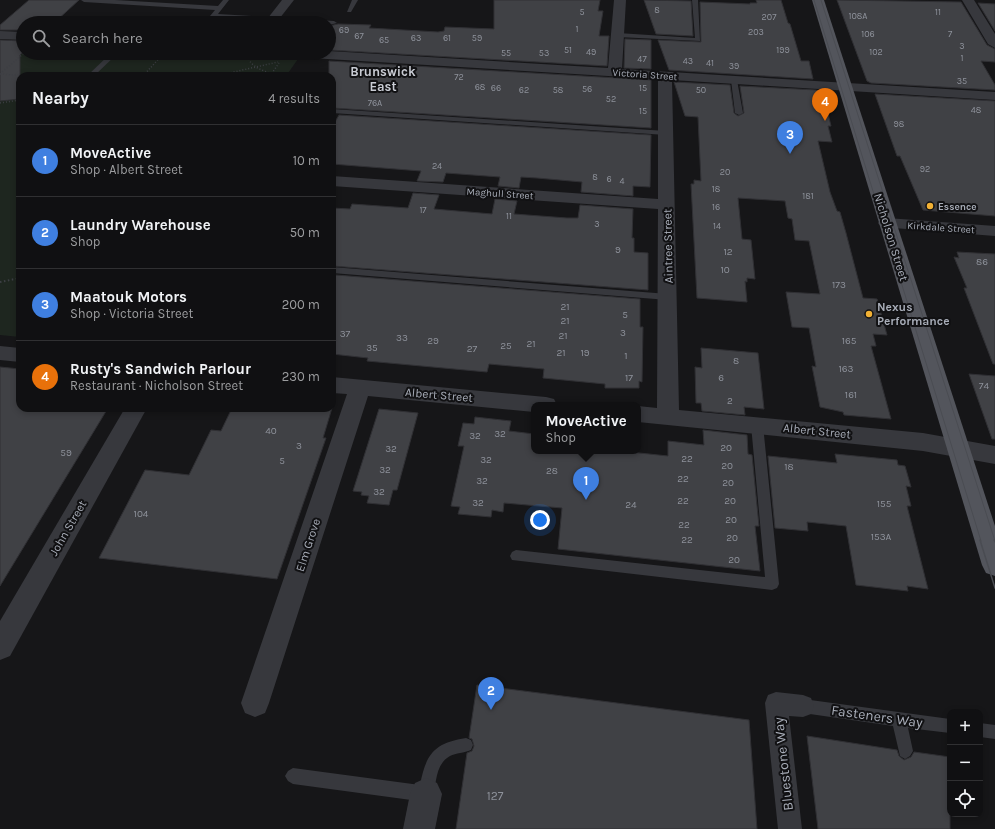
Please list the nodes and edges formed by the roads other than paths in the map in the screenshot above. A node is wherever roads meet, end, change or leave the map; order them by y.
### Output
1 (84, 0) edge
2 (226, 0) edge
3 (288, 0) edge
4 (355, 0) edge
5 (620, 0) edge
6 (695, 0) edge
7 (818, 0) edge
8 (968, 0) edge
9 (220, 8) junction
10 (349, 11) dead end
11 (213, 16) edge
12 (275, 16) edge
13 (0, 34) edge
14 (16, 35) edge
15 (618, 35) junction
16 (994, 40) edge
17 (336, 55) edge
18 (107, 60) edge
19 (94, 72) edge
20 (615, 72) junction
21 (665, 75) junction
22 (734, 80) junction
23 (844, 87) junction
24 (994, 97) edge
25 (336, 110) edge
26 (738, 113) dead end
27 (666, 133) junction
28 (336, 182) edge
29 (667, 205) junction
30 (887, 223) junction
31 (995, 231) edge
32 (336, 270) edge
33 (668, 297) junction
34 (0, 353) edge
35 (16, 355) edge
36 (336, 385) edge
37 (360, 387) junction
38 (531, 404) edge
39 (134, 412) edge
40 (641, 414) edge
41 (668, 416) junction
42 (757, 425) junction
43 (958, 449) junction
44 (995, 455) edge
45 (516, 556) dead end
46 (995, 565) edge
47 (0, 647) edge
48 (255, 703) dead end
49 (803, 706) joint
50 (899, 719) junction
51 (947, 726) edge
52 (983, 730) edge
53 (995, 732) edge
54 (466, 745) dead end
55 (905, 751) dead end
56 (293, 776) dead end
57 (426, 794) junction
58 (419, 829) edge
59 (790, 829) edge

1 - 9 lane
2 - 9 lane
3 - 12 street
4 - 10 lane
5 - 15 street
6 - 15 lane
7 - 23 main road, Nicholson Street
8 - 16 street
9 - 11 lane
13 - 14 street
15 - 20 street
17 - 20 street, Victoria Street
18 - 19 lane
20 - 21 street, Victoria Street
21 - 22 street, Victoria Street
21 - 27 street, Aintree Street
22 - 23 street, Victoria Street
22 - 26 lane
23 - 24 street, Victoria Street
23 - 30 main road, Nicholson Street
25 - 27 lane
27 - 29 street, Aintree Street
28 - 29 street, Maghull Street
29 - 33 street, Aintree Street
30 - 31 street, Kirkdale Street
30 - 43 main road, Nicholson Street
32 - 33 lane
33 - 41 street, Aintree Street
34 - 35 street
36 - 37 street, Albert Street
37 - 38 street, Albert Street
37 - 48 street, Elm Grove
39 - 47 street, John Street
40 - 41 street, Albert Street
41 - 42 street, Albert Street
42 - 43 street, Albert Street
42 - 45 lane
43 - 44 street, Albert Street
43 - 46 main road, Nicholson Street
49 - 50 lane, Fasteners Way
49 - 59 street, Bluestone Way
50 - 51 lane, Fasteners Way
50 - 55 lane
52 - 53 lane
54 - 57 lane
56 - 57 lane
57 - 58 street

